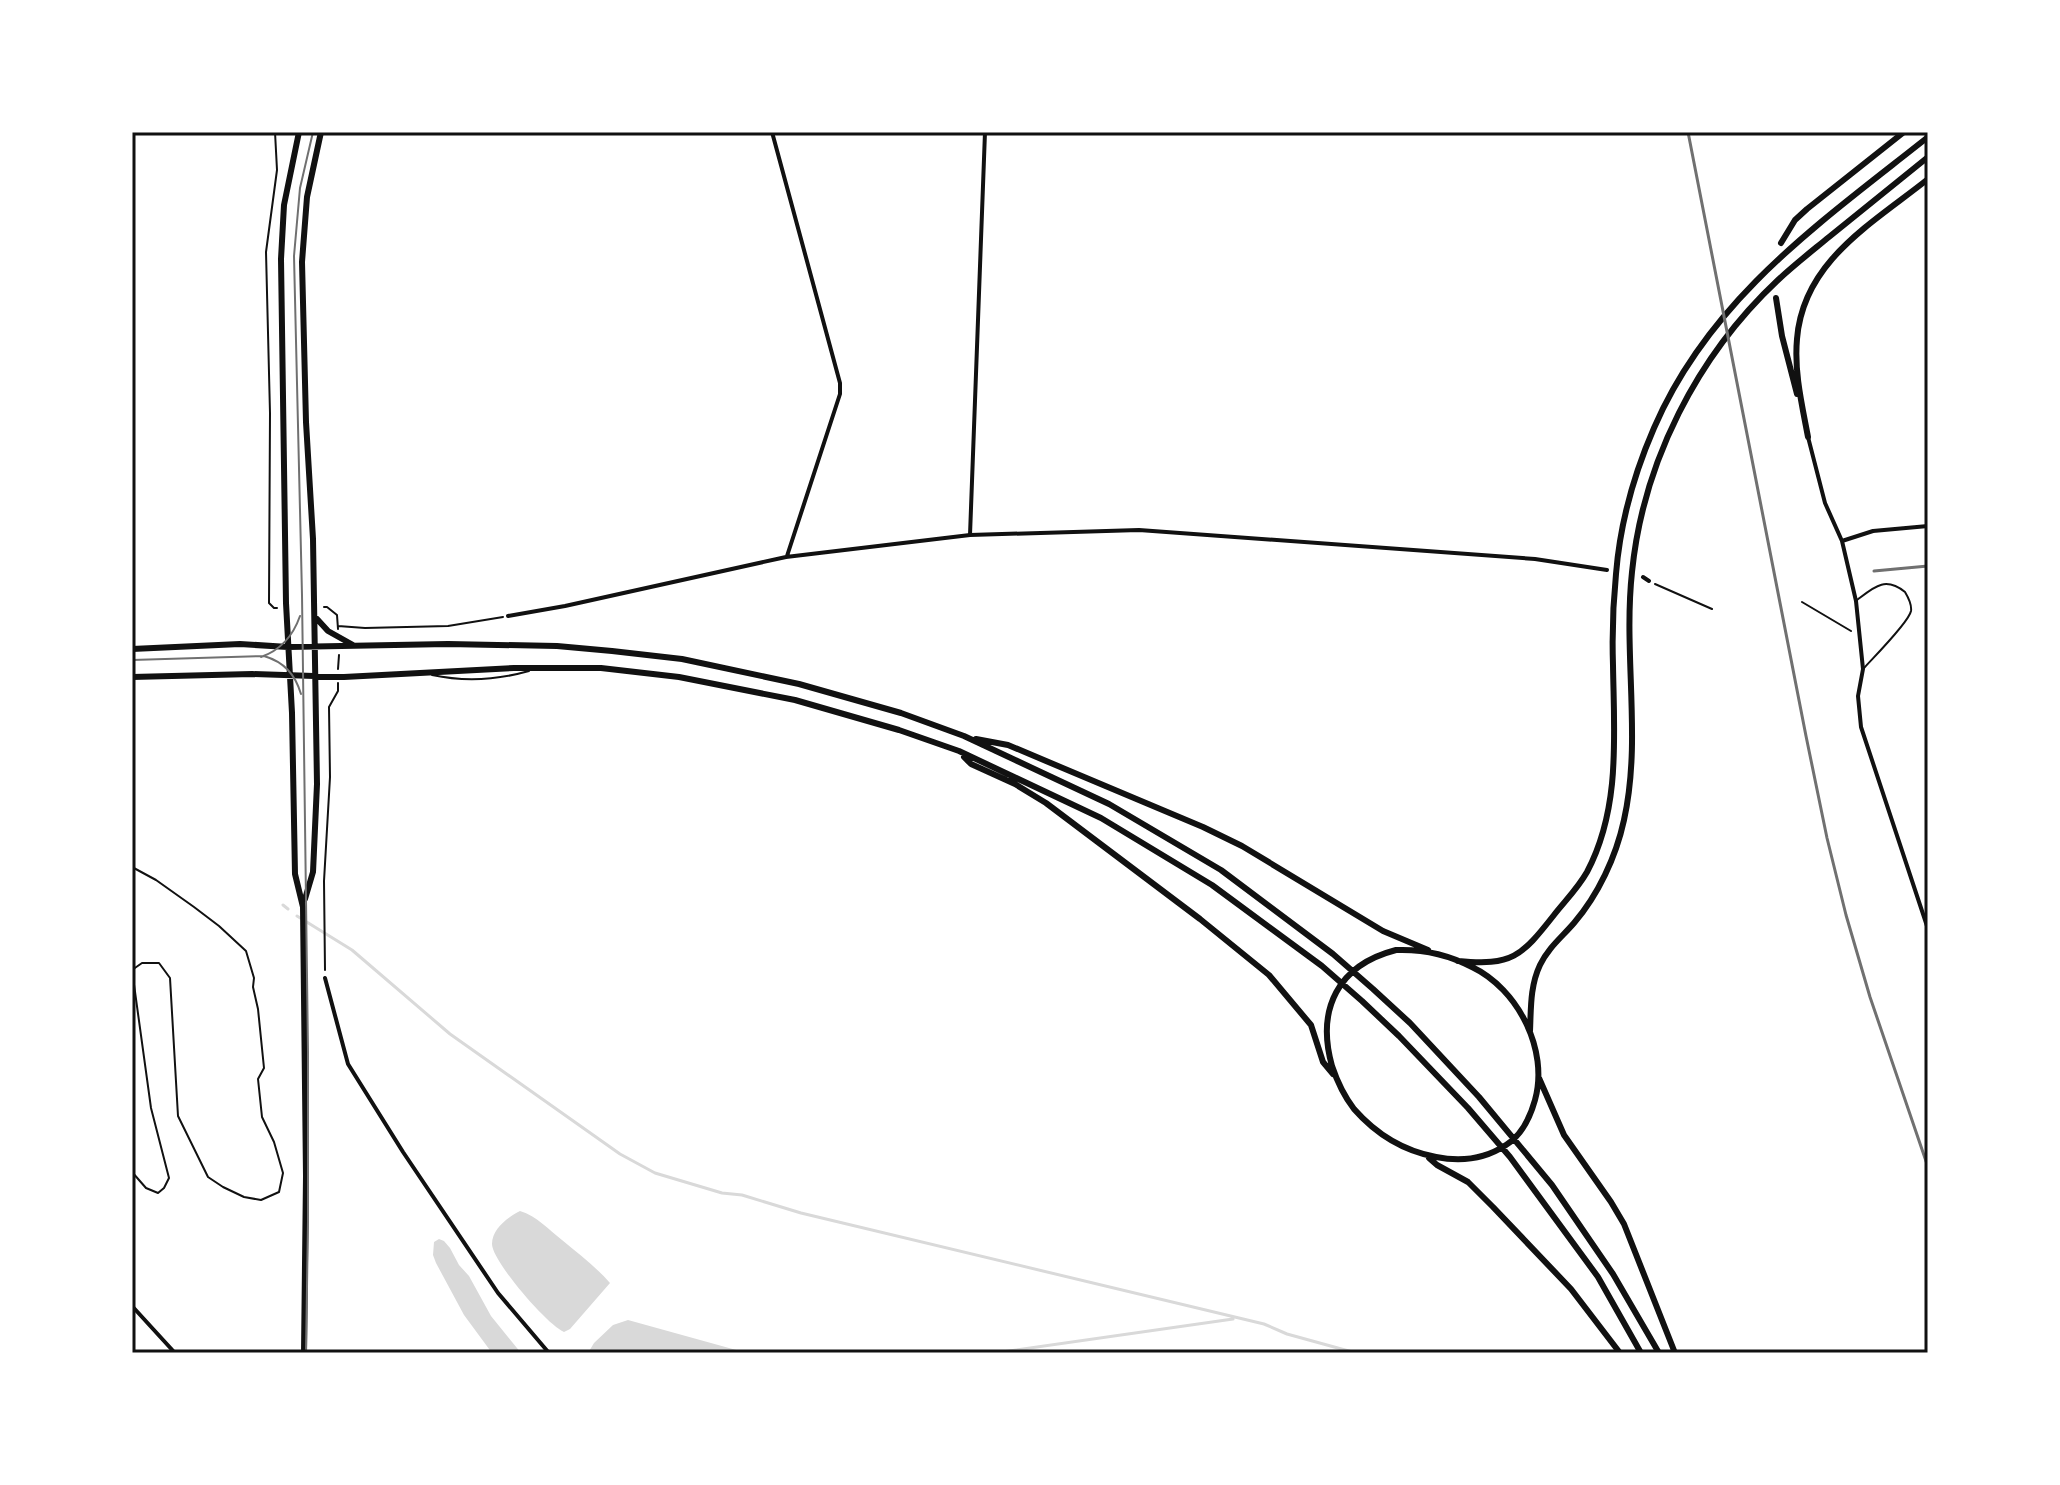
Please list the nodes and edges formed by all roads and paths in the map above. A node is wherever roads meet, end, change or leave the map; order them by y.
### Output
1 (275, 132) edge
2 (299, 132) edge
3 (321, 132) edge
4 (772, 132) edge
5 (985, 132) edge
6 (1904, 132) edge
7 (1928, 137) edge
8 (1928, 157) edge
9 (1928, 179) edge
10 (1781, 243) dead end
11 (1776, 298) dead end
12 (1808, 437) junction
13 (1928, 526) edge
14 (970, 535) junction
15 (1842, 541) junction
16 (786, 557) junction
17 (1607, 570) dead end
18 (1643, 577) dead end
19 (1649, 581) joint
20 (1856, 601) junction
21 (1802, 602) dead end
22 (286, 608) junction
23 (1712, 609) dead end
24 (315, 610) junction
25 (508, 616) joint
26 (338, 626) junction
27 (1859, 636) junction
28 (338, 642) junction
29 (288, 647) junction
30 (315, 647) junction
31 (132, 649) edge
32 (1863, 669) junction
33 (289, 675) junction
34 (316, 676) junction
35 (132, 677) edge
36 (338, 677) junction
37 (964, 736) junction
38 (959, 751) junction
39 (132, 867) edge
40 (303, 907) junction
41 (1928, 929) edge
42 (1443, 956) junction
43 (1458, 961) junction
44 (325, 978) joint
45 (1530, 1031) junction
46 (1538, 1076) junction
47 (1336, 1077) junction
48 (1426, 1155) junction
49 (132, 1172) edge
50 (132, 1306) edge
51 (175, 1353) edge
52 (304, 1353) edge
53 (549, 1353) edge
54 (1620, 1353) edge
55 (1641, 1353) edge
56 (1659, 1353) edge
57 (1675, 1353) edge

1 - 22 path
2 - 22 main road
3 - 24 main road
4 - 16 street
5 - 14 street
6 - 10 main road
7 - 43 main road
8 - 45 main road
9 - 12 main road
11 - 12 main road
12 - 15 street
13 - 15 street
14 - 16 street
14 - 17 street
15 - 20 street
16 - 25 street
18 - 19 street
19 - 23 path
20 - 27 street
20 - 32 lane
21 - 27 path
22 - 29 main road
24 - 26 path
24 - 28 main road
24 - 30 main road
25 - 26 path
26 - 28 path
27 - 32 street
28 - 30 main road
28 - 36 path
28 - 37 main road
29 - 30 main road
29 - 31 main road
29 - 33 main road
30 - 34 main road
32 - 41 street
33 - 34 main road
33 - 35 main road
33 - 40 main road
34 - 36 main road
34 - 40 main road
36 - 38 main road
36 - 44 path
37 - 42 main road
37 - 56 main road
38 - 47 main road
38 - 55 main road
39 - 49 path
40 - 52 main road
42 - 43 main road
42 - 47 main road
43 - 45 main road
44 - 53 street
45 - 46 main road
46 - 48 main road
46 - 57 main road
47 - 48 main road
48 - 54 main road
50 - 51 street

